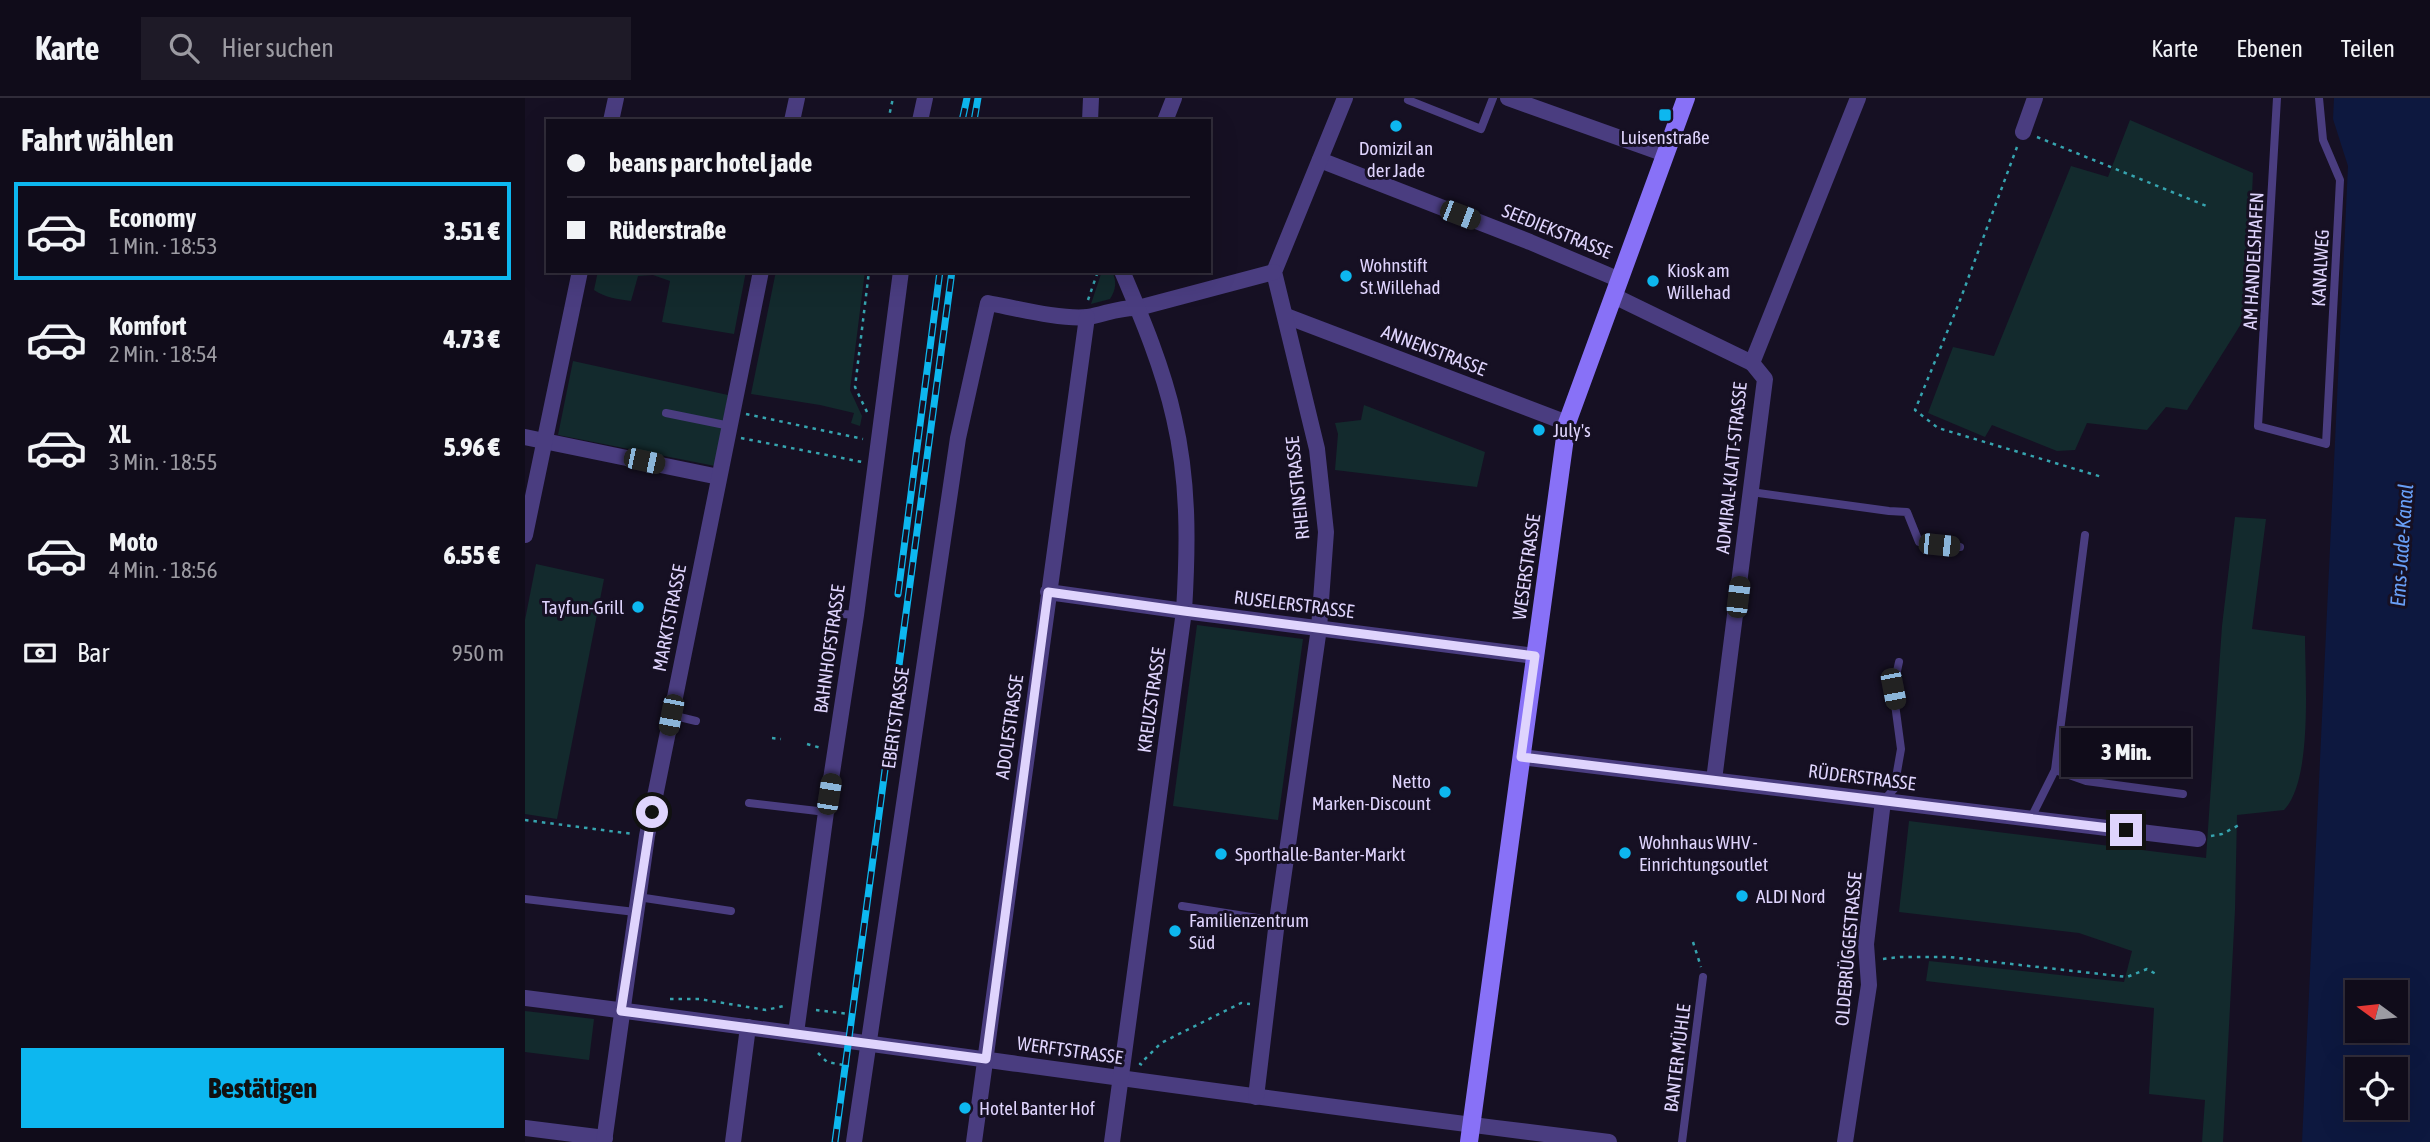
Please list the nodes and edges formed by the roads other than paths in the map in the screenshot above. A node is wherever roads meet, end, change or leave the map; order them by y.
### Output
1 (616, 98) edge
2 (797, 98) edge
3 (925, 98) edge
4 (1091, 98) edge
5 (1174, 98) edge
6 (1346, 98) edge
7 (1409, 98) edge
8 (1493, 98) edge
9 (1508, 98) edge
10 (1686, 98) edge
11 (1858, 98) edge
12 (2035, 98) edge
13 (2277, 98) edge
14 (2319, 98) edge
15 (611, 119) edge
16 (792, 119) edge
17 (920, 119) edge
18 (1090, 119) edge
19 (1166, 119) edge
20 (2023, 132) road end
21 (1665, 154) junction
22 (1320, 160) junction
23 (1274, 272) junction
24 (580, 273) edge
25 (761, 273) edge
26 (901, 273) edge
27 (1123, 273) edge
28 (1617, 288) junction
29 (1137, 308) junction
30 (1286, 316) junction
31 (1087, 317) junction
32 (1752, 363) junction
33 (666, 413) dead end
34 (1567, 423) junction
35 (730, 424) junction
36 (525, 437) edge
37 (544, 440) junction
38 (2326, 444) joint
39 (719, 477) junction
40 (1751, 492) junction
41 (525, 535) edge
42 (2085, 535) dead end
43 (1960, 547) dead end
44 (1048, 592) junction
45 (1184, 611) junction
46 (831, 613) dead end
47 (856, 615) junction
48 (1319, 628) junction
49 (1535, 656) junction
50 (1899, 662) dead end
51 (671, 715) junction
52 (697, 721) dead end
53 (1521, 757) junction
54 (2055, 770) junction
55 (1714, 780) junction
56 (2183, 794) dead end
57 (1883, 801) junction
58 (749, 803) dead end
59 (826, 812) junction
60 (2031, 819) junction
61 (2198, 839) road end
62 (525, 899) edge
63 (637, 904) junction
64 (1182, 906) dead end
65 (731, 911) dead end
66 (1277, 921) junction
67 (1703, 977) road end
68 (525, 999) edge
69 (621, 1011) junction
70 (748, 1027) junction
71 (796, 1033) junction
72 (868, 1042) junction
73 (986, 1059) junction
74 (1120, 1079) junction
75 (1256, 1097) junction
76 (525, 1128) edge
77 (1470, 1134) edge
78 (605, 1140) edge
79 (733, 1142) edge
80 (854, 1142) edge
81 (974, 1142) edge
82 (1112, 1142) edge
83 (1609, 1142) edge
84 (1682, 1142) edge
85 (1845, 1142) edge

1 - 15 street
2 - 16 street
3 - 17 street
4 - 18 street
5 - 19 street
6 - 22 street
7 - 8 lane
9 - 21 street
10 - 21 street, WESERSTRASSE
11 - 32 street, ADMIRAL-KLATT-STRASSE
12 - 20 street
13 - 38 lane, AM HANDELSHAFEN
14 - 38 lane, KANALWEG
21 - 28 street, WESERSTRASSE
22 - 23 street
22 - 28 street, SEEDIEKSTRASSE
23 - 29 street
23 - 30 street, RHEINSTRASSE
24 - 37 street
25 - 35 street, MARKTSTRASSE
26 - 47 street, BAHNHOFSTRASSE
27 - 29 street, KREUZSTRASSE
28 - 32 street, SEEDIEKSTRASSE
28 - 34 street, WESERSTRASSE
29 - 31 street
29 - 45 street, KREUZSTRASSE
30 - 34 street, ANNENSTRASSE
30 - 48 street, RHEINSTRASSE
31 - 44 street, ADOLFSTRASSE
31 - 72 street, EBERTSTRASSE
32 - 40 street, ADMIRAL-KLATT-STRASSE
33 - 35 lane
34 - 49 street, WESERSTRASSE
35 - 39 street, MARKTSTRASSE
36 - 37 street
37 - 39 street
37 - 41 street
39 - 51 street, MARKTSTRASSE
40 - 43 lane
40 - 55 street, ADMIRAL-KLATT-STRASSE
42 - 54 lane
44 - 45 street, RUSELERSTRASSE
44 - 73 street, ADOLFSTRASSE
45 - 48 street, RUSELERSTRASSE
45 - 74 street, KREUZSTRASSE
46 - 47 lane
47 - 59 street, BAHNHOFSTRASSE
48 - 49 street, RUSELERSTRASSE
48 - 66 street, RHEINSTRASSE
49 - 53 street, WESERSTRASSE
50 - 57 lane
51 - 52 lane
51 - 63 street, MARKTSTRASSE
53 - 55 street, RÜDERSTRASSE
53 - 77 street, WESERSTRASSE
54 - 56 lane
54 - 60 lane
55 - 57 street, RÜDERSTRASSE
57 - 60 street, RÜDERSTRASSE
57 - 85 street, OLDEBRÜGGESTRASSE
58 - 59 lane
59 - 71 street, BAHNHOFSTRASSE
60 - 61 street, RÜDERSTRASSE
62 - 63 lane
63 - 65 lane
63 - 69 street, MARKTSTRASSE
64 - 66 lane
66 - 75 street, RHEINSTRASSE
67 - 84 lane, BANTER MÜHLE
68 - 69 street, WERFTSTRASSE
69 - 70 street, WERFTSTRASSE
69 - 78 street, MARKTSTRASSE
70 - 71 street, WERFTSTRASSE
70 - 79 street
71 - 72 street, WERFTSTRASSE
72 - 73 street, WERFTSTRASSE
72 - 80 street, EBERTSTRASSE
73 - 74 street, WERFTSTRASSE
73 - 81 street, ADOLFSTRASSE
74 - 75 street, WERFTSTRASSE
74 - 82 street, KREUZSTRASSE
75 - 77 street, WERFTSTRASSE
76 - 78 street
77 - 83 street, WERFTSTRASSE

